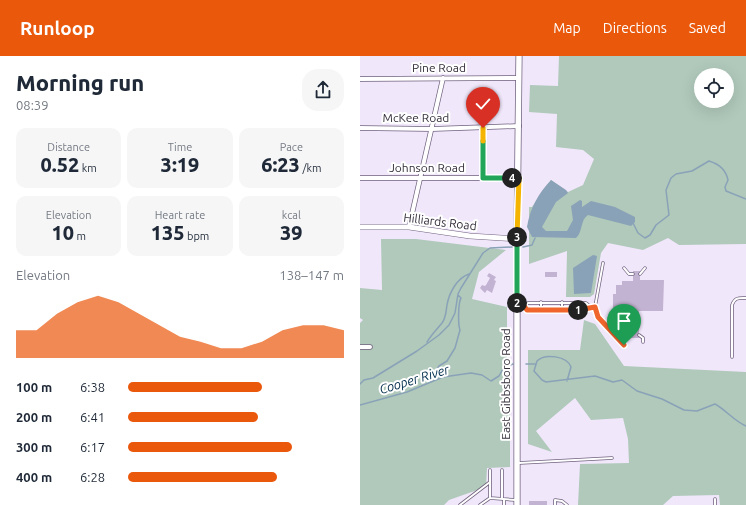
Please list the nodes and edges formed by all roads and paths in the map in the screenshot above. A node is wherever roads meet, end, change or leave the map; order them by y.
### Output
1 (519, 56) edge
2 (360, 78) edge
3 (443, 78) junction
4 (519, 78) junction
5 (519, 126) junction
6 (360, 128) edge
7 (483, 128) junction
8 (432, 129) junction
9 (360, 178) edge
10 (422, 178) junction
11 (483, 178) junction
12 (519, 178) junction
13 (360, 227) edge
14 (410, 227) junction
15 (517, 239) junction
16 (603, 263) dead end
17 (624, 268) dead end
18 (645, 268) dead end
19 (633, 274) dead end
20 (640, 274) dead end
21 (746, 298) edge
22 (541, 302) junction
23 (562, 302) junction
24 (517, 306) junction
25 (524, 306) junction
26 (590, 307) junction
27 (595, 307) junction
28 (540, 310) junction
29 (562, 310) junction
30 (631, 335) dead end
31 (639, 335) dead end
32 (620, 342) junction
33 (643, 342) dead end
34 (624, 345) dead end
35 (360, 347) edge
36 (370, 347) dead end
37 (732, 358) dead end
38 (612, 458) dead end
39 (517, 463) junction
40 (490, 470) dead end
41 (502, 470) dead end
42 (490, 482) junction
43 (490, 498) junction
44 (503, 499) junction
45 (715, 499) dead end
46 (517, 502) edge
47 (460, 505) edge
48 (480, 505) edge
49 (504, 505) edge
50 (555, 505) edge
51 (567, 505) edge
52 (715, 505) edge

1 - 4 main road, East Gibbsboro Road
2 - 3 street, Pine Road
3 - 4 street, Pine Road
3 - 8 street
4 - 5 main road, East Gibbsboro Road
5 - 7 street, McKee Road
5 - 12 main road, East Gibbsboro Road
6 - 8 street, McKee Road
7 - 8 street, McKee Road
7 - 11 lane
8 - 10 street
9 - 10 street, Johnson Road
10 - 11 street, Johnson Road
10 - 14 street
11 - 12 street, Johnson Road
12 - 15 main road, East Gibbsboro Road
13 - 14 street, Hilliards Road
14 - 15 street, Hilliards Road
15 - 24 main road, East Gibbsboro Road
16 - 27 lane
17 - 19 lane
18 - 20 lane
21 - 37 lane
22 - 23 lane
22 - 25 lane
22 - 28 lane
23 - 26 lane
23 - 29 lane
24 - 25 lane
24 - 39 main road, East Gibbsboro Road
25 - 28 lane
26 - 27 lane
26 - 29 lane
27 - 32 lane
28 - 29 lane
30 - 32 lane
31 - 33 lane
32 - 34 lane
35 - 36 street
38 - 39 lane
39 - 46 main road, East Gibbsboro Road
40 - 42 lane
41 - 44 lane
42 - 43 lane
42 - 47 lane
43 - 44 lane
43 - 48 lane
44 - 46 lane
44 - 49 lane
45 - 52 lane
50 - 51 lane

